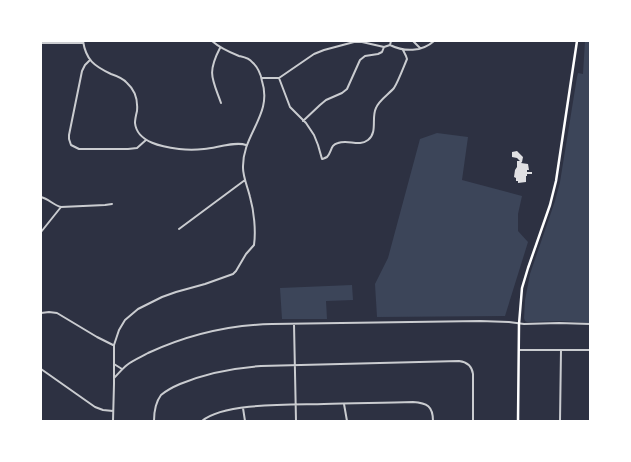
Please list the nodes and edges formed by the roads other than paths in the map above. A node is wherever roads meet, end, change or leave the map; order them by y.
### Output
1 (212, 41) edge
2 (391, 41) edge
3 (413, 41) edge
4 (434, 41) edge
5 (577, 41) edge
6 (83, 42) edge
7 (41, 43) edge
8 (390, 45) junction
9 (384, 47) junction
10 (220, 48) junction
11 (420, 48) junction
12 (403, 50) junction
13 (90, 60) junction
14 (262, 78) junction
15 (279, 78) junction
16 (221, 102) dead end
17 (303, 121) junction
18 (146, 140) junction
19 (246, 145) junction
20 (245, 180) junction
21 (41, 197) edge
22 (112, 204) dead end
23 (61, 207) junction
24 (179, 229) dead end
25 (41, 232) edge
26 (41, 313) edge
27 (294, 324) junction
28 (519, 324) junction
29 (590, 324) edge
30 (114, 345) junction
31 (519, 350) junction
32 (561, 350) junction
33 (590, 350) edge
34 (114, 364) junction
35 (295, 365) junction
36 (41, 369) edge
37 (122, 369) junction
38 (114, 378) junction
39 (344, 404) junction
40 (295, 405) junction
41 (243, 408) junction
42 (113, 411) junction
43 (113, 421) edge
44 (154, 421) edge
45 (202, 421) edge
46 (245, 421) edge
47 (296, 421) edge
48 (347, 421) edge
49 (433, 421) edge
50 (473, 421) edge
51 (518, 421) edge
52 (560, 421) edge

1 - 10 street
2 - 8 street
3 - 11 street
4 - 11 street
5 - 28 main road
6 - 7 street
6 - 13 street
8 - 9 street
8 - 12 street
9 - 15 street
9 - 17 street
10 - 14 street
10 - 16 street
11 - 12 street
12 - 17 street
13 - 18 street
13 - 18 street
14 - 15 street
14 - 19 street
15 - 17 street
18 - 19 street
19 - 20 street
20 - 24 street
20 - 30 street
21 - 23 street
22 - 23 street
23 - 25 street
26 - 30 street
27 - 28 street
27 - 35 street
27 - 37 street
28 - 29 street
28 - 31 main road
30 - 34 street
31 - 32 street
31 - 51 main road
32 - 33 street
32 - 52 street
34 - 37 street
34 - 38 street
35 - 40 street
35 - 44 street
35 - 50 street
36 - 42 street
37 - 38 street
38 - 42 street
39 - 40 street
39 - 48 street
39 - 49 street
40 - 41 street
40 - 47 street
41 - 45 street
41 - 46 street
42 - 43 street

